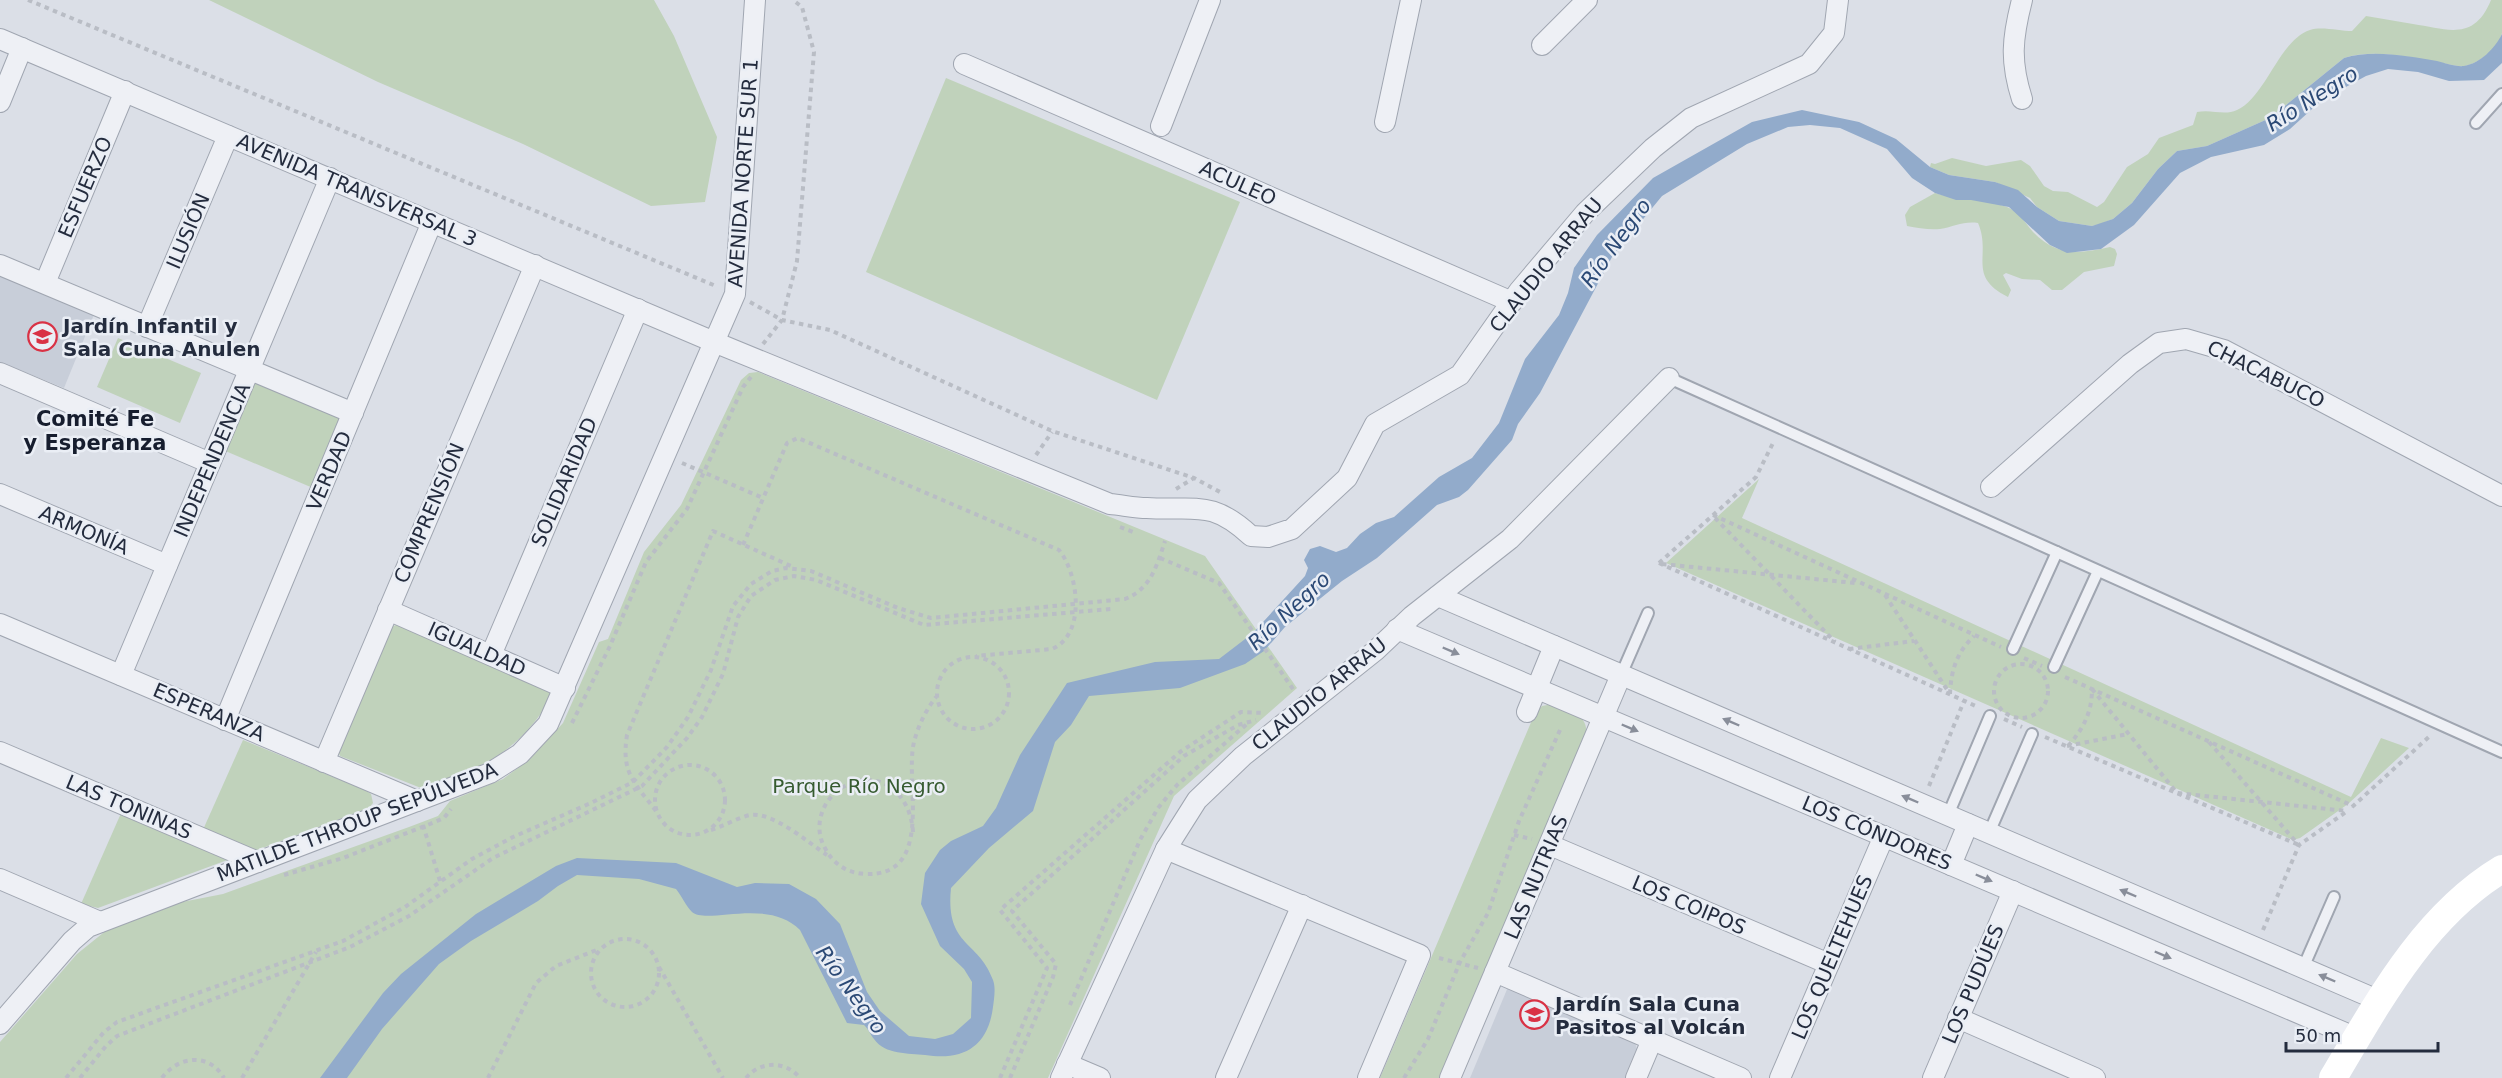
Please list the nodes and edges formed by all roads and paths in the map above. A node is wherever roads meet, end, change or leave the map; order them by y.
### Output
1 (28, 0) edge
2 (755, 0) edge
3 (793, 0) edge
4 (1210, 0) edge
5 (1411, 0) edge
6 (1587, 0) edge
7 (1838, 0) edge
8 (2022, 0) edge
9 (0, 39) edge
10 (1542, 45) dead end
11 (22, 48) junction
12 (964, 64) dead end
13 (125, 91) junction
14 (2502, 94) edge
15 (2022, 99) dead end
16 (0, 102) edge
17 (1385, 122) dead end
18 (2476, 123) dead end
19 (1161, 126) dead end
20 (228, 136) junction
21 (330, 178) junction
22 (432, 222) junction
23 (0, 265) edge
24 (535, 265) junction
25 (45, 284) junction
26 (735, 294) junction
27 (1512, 302) junction
28 (638, 309) junction
29 (782, 320) junction
30 (147, 327) junction
31 (714, 342) junction
32 (754, 356) junction
33 (250, 370) junction
34 (0, 374) edge
35 (1669, 378) joint
36 (353, 413) junction
37 (1780, 428) junction
38 (1052, 431) junction
39 (665, 456) junction
40 (210, 463) junction
41 (1026, 471) junction
42 (1990, 487) dead end
43 (0, 494) edge
44 (2502, 496) edge
45 (763, 498) junction
46 (1713, 515) junction
47 (1233, 519) junction
48 (1292, 529) joint
49 (1166, 541) dead end
50 (743, 545) junction
51 (2056, 552) junction
52 (1160, 558) junction
53 (167, 565) junction
54 (797, 569) junction
55 (2098, 570) junction
56 (1770, 574) junction
57 (1858, 583) junction
58 (1885, 595) junction
59 (1438, 596) junction
60 (1076, 605) junction
61 (1111, 609) dead end
62 (388, 610) junction
63 (1075, 613) junction
64 (1648, 613) dead end
65 (0, 624) edge
66 (1397, 629) junction
67 (1974, 636) junction
68 (1914, 641) junction
69 (1554, 646) junction
70 (2013, 651) junction
71 (490, 655) junction
72 (976, 657) junction
73 (2051, 669) junction
74 (121, 675) junction
75 (1622, 675) junction
76 (1996, 681) joint
77 (566, 688) junction
78 (1537, 688) junction
79 (2091, 688) junction
80 (936, 697) junction
81 (1964, 701) dead end
82 (1299, 710) junction
83 (1527, 712) dead end
84 (1990, 716) dead end
85 (1604, 717) junction
86 (225, 720) junction
87 (2443, 725) junction
88 (1560, 730) dead end
89 (2032, 734) dead end
90 (2128, 734) junction
91 (2207, 741) junction
92 (0, 752) edge
93 (2502, 752) edge
94 (324, 762) junction
95 (633, 782) junction
96 (1929, 786) dead end
97 (639, 789) junction
98 (417, 801) junction
99 (2260, 802) junction
100 (2353, 806) junction
101 (656, 811) junction
102 (2348, 811) junction
103 (1948, 815) junction
104 (1968, 824) junction
105 (705, 832) junction
106 (914, 832) junction
107 (1989, 833) junction
108 (1884, 836) junction
109 (1550, 845) junction
110 (2299, 845) junction
111 (1166, 849) junction
112 (829, 856) junction
113 (258, 861) junction
114 (1952, 865) junction
115 (2502, 869) edge
116 (0, 879) edge
117 (440, 882) junction
118 (2013, 891) junction
119 (2334, 897) dead end
120 (1302, 905) junction
121 (100, 922) junction
122 (2263, 930) dead end
123 (602, 948) junction
124 (316, 951) junction
125 (1420, 955) junction
126 (310, 962) junction
127 (1460, 963) junction
128 (1829, 964) junction
129 (658, 965) junction
130 (2303, 968) junction
131 (1495, 972) junction
132 (2380, 1001) junction
133 (7, 1006) edge
134 (1958, 1018) junction
135 (0, 1024) edge
136 (2357, 1038) junction
137 (1652, 1040) junction
138 (1064, 1071) edge
139 (66, 1078) edge
140 (80, 1078) edge
141 (162, 1078) edge
142 (224, 1078) edge
143 (242, 1078) edge
144 (488, 1078) edge
145 (723, 1078) edge
146 (746, 1078) edge
147 (800, 1078) edge
148 (1000, 1078) edge
149 (1011, 1078) edge
150 (1100, 1078) edge
151 (1226, 1078) edge
152 (1368, 1078) edge
153 (1404, 1078) edge
154 (1450, 1078) edge
155 (1636, 1078) edge
156 (1741, 1078) edge
157 (1780, 1078) edge
158 (1933, 1078) edge
159 (2095, 1078) edge
160 (2333, 1078) edge

1 - 26 path
2 - 26 street, AVENIDA NORTE SUR 1
3 - 29 path
4 - 19 street
5 - 17 street
6 - 10 street
7 - 27 street, CLAUDIO ARRAU
8 - 15 street
9 - 11 street, AVENIDA TRANSVERSAL 3
11 - 13 street, AVENIDA TRANSVERSAL 3
11 - 16 street
12 - 27 street, ACULEO
13 - 20 street, AVENIDA TRANSVERSAL 3
13 - 25 street, ESFUERZO
14 - 18 lane
20 - 21 street, AVENIDA TRANSVERSAL 3
20 - 30 street, ILUSIÓN
21 - 22 street, AVENIDA TRANSVERSAL 3
21 - 33 street, INDEPENDENCIA
22 - 24 street, AVENIDA TRANSVERSAL 3
22 - 36 street, VERDAD
23 - 25 street
24 - 28 street, AVENIDA TRANSVERSAL 3
24 - 62 street, COMPRENSIÓN
25 - 30 street
26 - 29 path
26 - 31 street, AVENIDA NORTE SUR 1
27 - 48 street, CLAUDIO ARRAU
28 - 31 street, AVENIDA TRANSVERSAL 3
28 - 71 street, SOLIDARIDAD
29 - 32 path
29 - 38 path
30 - 33 street
31 - 32 street, AVENIDA TRANSVERSAL 3
31 - 39 street, MATILDE THROUP SEPÚLVEDA
32 - 41 street, AVENIDA TRANSVERSAL 3
33 - 36 street
33 - 40 street, INDEPENDENCIA
34 - 40 street
35 - 37 lane
35 - 59 street, CLAUDIO ARRAU
36 - 86 street, VERDAD
37 - 46 path
37 - 51 lane
38 - 41 path
38 - 47 path
39 - 45 path
39 - 77 street, MATILDE THROUP SEPÚLVEDA
40 - 53 street, INDEPENDENCIA
41 - 47 street, AVENIDA TRANSVERSAL 3
42 - 44 street, CHACABUCO
43 - 53 street, ARMONÍA
45 - 50 path
45 - 60 path
46 - 56 path
46 - 56 path
46 - 57 path
47 - 48 street, AVENIDA TRANSVERSAL 3
49 - 52 path
50 - 54 path
50 - 95 path
51 - 55 lane
51 - 70 lane
52 - 60 path
52 - 82 path
53 - 74 street, INDEPENDENCIA
54 - 60 path
54 - 95 path
55 - 73 lane
55 - 87 lane
56 - 57 path
56 - 68 path
57 - 58 path
58 - 67 path
58 - 68 path
59 - 66 street, CLAUDIO ARRAU
59 - 69 street
60 - 63 path
61 - 63 path
62 - 71 street, IGUALDAD
62 - 94 street, COMPRENSIÓN
63 - 72 path
63 - 97 path
64 - 75 lane
65 - 74 street, ESPERANZA
66 -> 78 street, LOS CÓNDORES
66 - 82 street, CLAUDIO ARRAU
67 - 68 path
67 - 70 path
69 - 75 street
69 - 78 street
70 - 73 path
71 - 77 street, IGUALDAD
72 - 80 path
72 - 80 path
73 - 79 path
74 - 86 street, ESPERANZA
75 - 85 street, LAS NUTRIAS
103 -> 75 street
76 - 76 path
77 - 98 street, MATILDE THROUP SEPÚLVEDA
78 - 83 street
78 - 85 street, LOS CÓNDORES
79 - 90 path
79 - 90 path
79 - 91 path
80 - 106 path
81 - 96 path
82 - 111 street, CLAUDIO ARRAU
82 - 148 path
82 - 149 path
84 - 103 lane
85 -> 108 street, LOS CÓNDORES
85 - 109 street, LAS NUTRIAS
86 - 94 street, ESPERANZA
87 - 93 lane
87 - 100 path
88 - 127 path
89 - 107 lane
90 - 99 path
91 - 99 path
91 - 100 path
92 - 113 street, LAS TONINAS
94 - 98 street, ESPERANZA
95 - 97 path
95 - 117 path
97 - 101 path
97 - 126 path
98 - 113 street, MATILDE THROUP SEPÚLVEDA
98 - 117 path
99 - 102 path
99 - 110 path
100 - 102 path
101 - 105 path
101 - 105 path
102 - 110 path
103 - 104 street
104 - 107 street
104 - 114 street
105 - 112 path
106 - 112 path
106 - 112 path
130 -> 107 street
108 - 114 street, LOS CÓNDORES
108 - 128 street, LOS QUELTEHUES
109 - 128 street, LOS COIPOS
109 - 131 street, LAS NUTRIAS
110 - 122 path
111 - 120 street
111 - 138 street, CLAUDIO ARRAU
113 - 121 street, MATILDE THROUP SEPÚLVEDA
114 -> 118 street, LOS CÓNDORES
115 - 132 main road
116 - 121 street
117 - 124 path
118 - 134 street, LOS PUDÚES
118 -> 136 street, LOS CÓNDORES
119 - 130 lane
120 - 125 street
120 - 151 street
121 - 133 street, MATILDE THROUP SEPÚLVEDA
123 - 129 path
123 - 129 path
123 - 144 path
124 - 126 path
124 - 139 path
125 - 127 path
125 - 152 street
126 - 140 path
126 - 143 path
127 - 131 path
127 - 153 path
128 - 157 street, LOS QUELTEHUES
129 - 145 path
132 -> 130 street
131 - 137 street
131 - 154 street, LAS NUTRIAS
132 - 136 main road
133 - 135 street, MATILDE THROUP SEPÚLVEDA
134 - 158 street, LOS PUDÚES
134 - 159 street
136 - 160 main road
137 - 155 street
137 - 156 street
138 - 150 street
141 - 142 path
146 - 147 path

